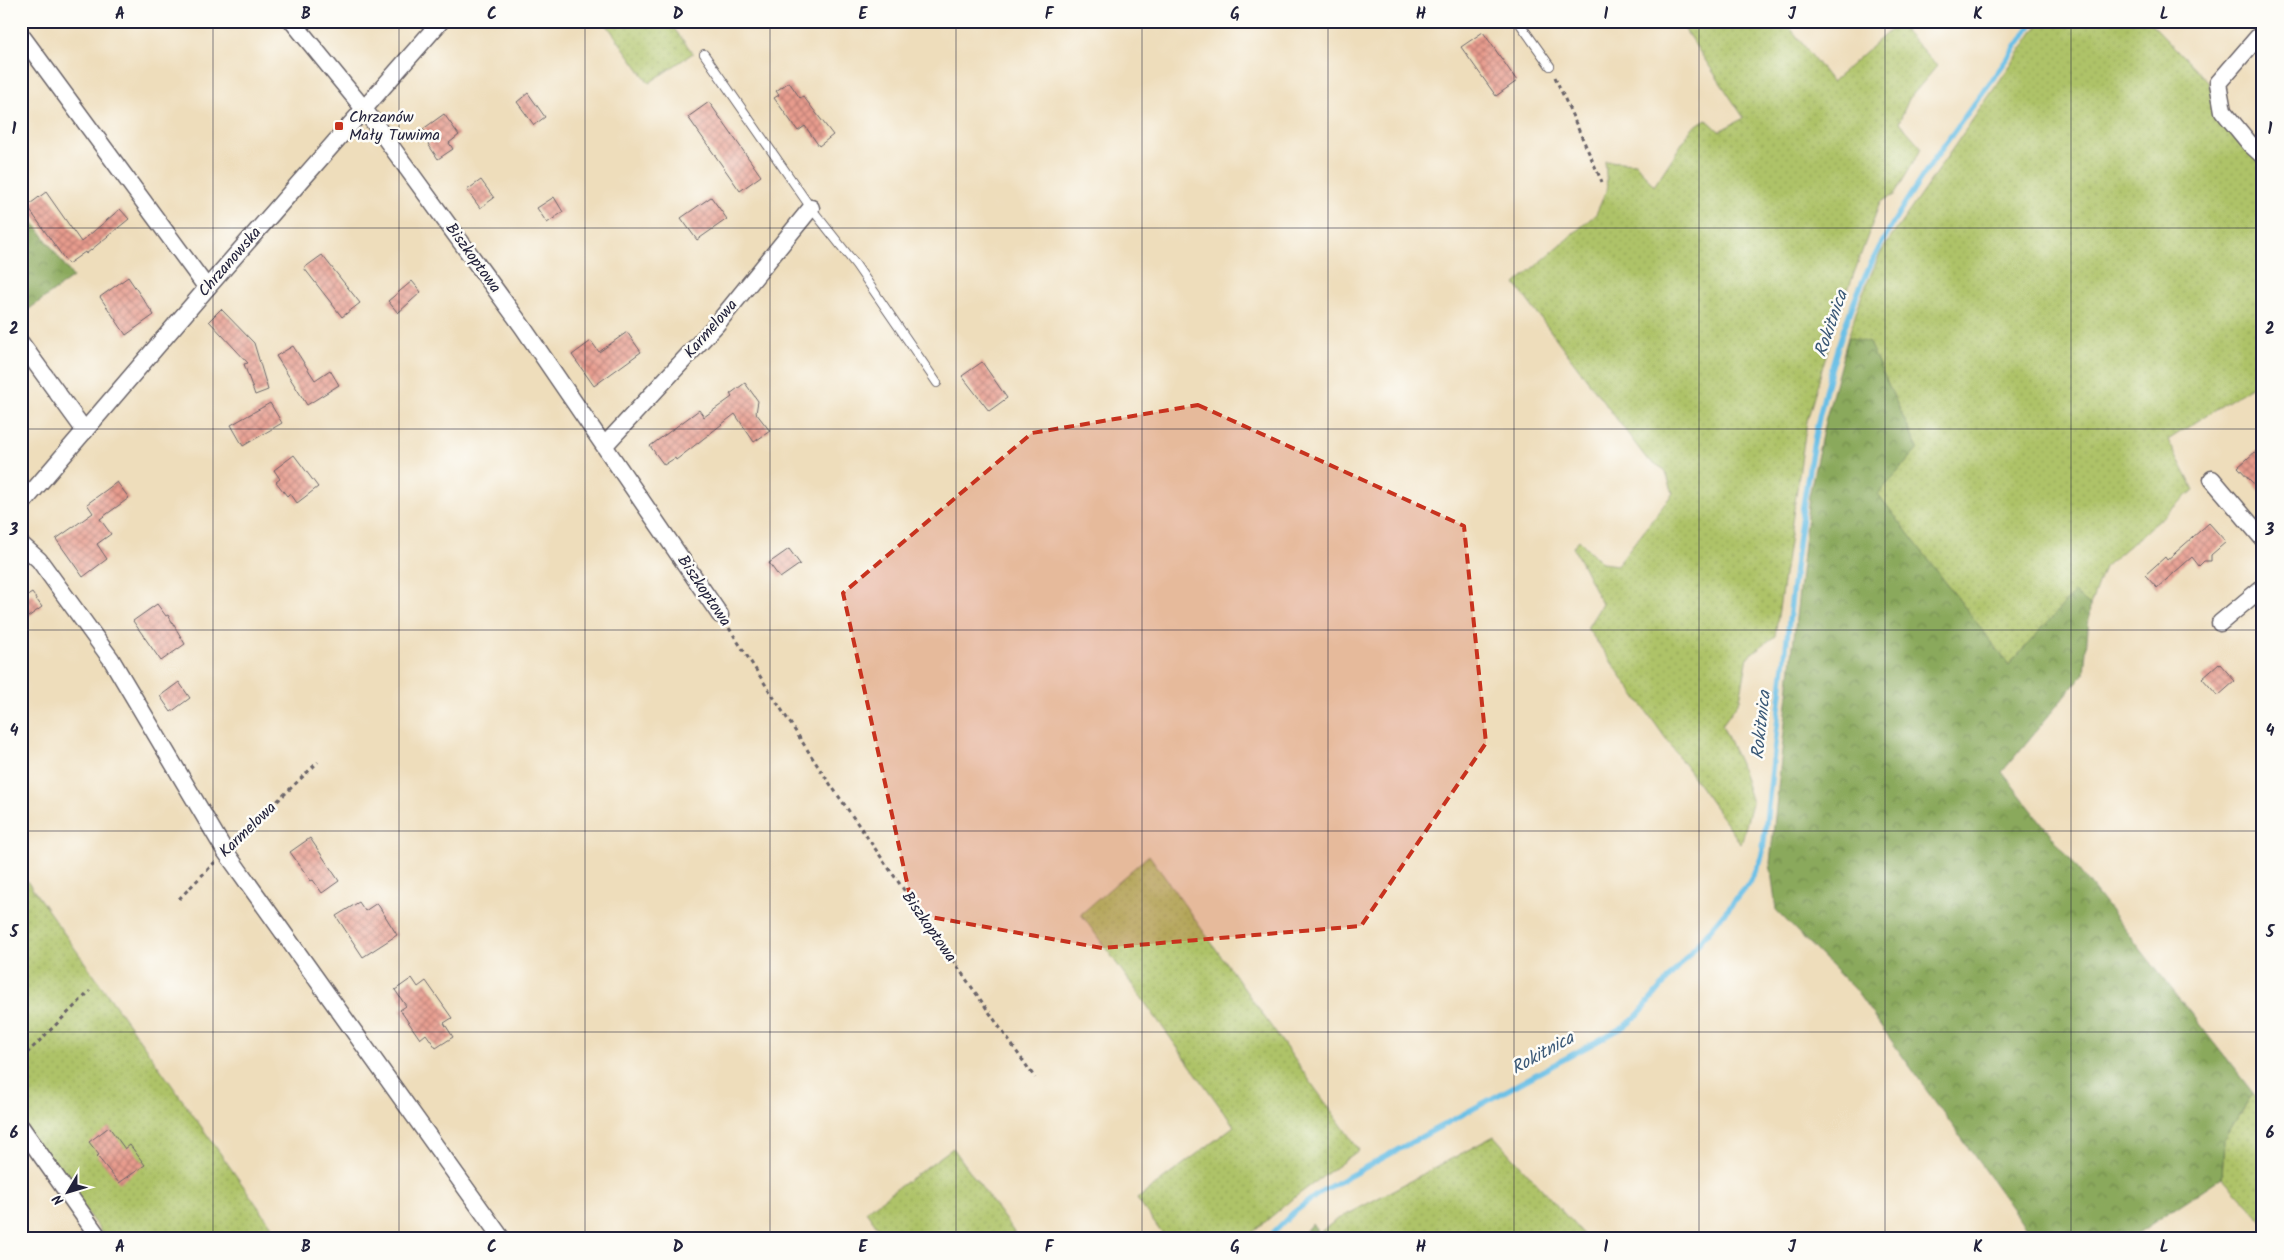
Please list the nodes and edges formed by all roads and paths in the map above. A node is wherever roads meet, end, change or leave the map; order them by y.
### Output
1 (292, 21) edge
2 (441, 21) edge
3 (1518, 21) edge
4 (2263, 31) edge
5 (21, 35) edge
6 (704, 54) dead end
7 (1550, 66) joint
8 (364, 109) junction
9 (2263, 156) edge
10 (1602, 182) dead end
11 (810, 208) junction
12 (207, 288) junction
13 (21, 343) edge
14 (938, 383) dead end
15 (85, 431) junction
16 (605, 445) junction
17 (2212, 479) dead end
18 (21, 505) edge
19 (2263, 539) edge
20 (21, 544) edge
21 (2263, 586) edge
22 (720, 615) joint
23 (2220, 623) dead end
24 (318, 762) dead end
25 (226, 852) junction
26 (179, 899) dead end
27 (90, 991) dead end
28 (21, 1059) edge
29 (1035, 1078) dead end
30 (21, 1127) edge
31 (100, 1239) edge
32 (502, 1239) edge

1 - 8 street, Biszkoptowa
2 - 8 street, Chrzanowska
3 - 7 lane
4 - 9 street
5 - 12 street
6 - 11 lane
7 - 10 path
8 - 12 street, Chrzanowska
8 - 16 street, Biszkoptowa
11 - 14 lane
11 - 16 street, Karmelowa
12 - 15 street, Chrzanowska
13 - 15 street
15 - 18 street, Chrzanowska
16 - 22 street, Biszkoptowa
17 - 19 street
20 - 25 street
21 - 23 street
22 - 29 path, Biszkoptowa
24 - 25 path, Karmelowa
25 - 26 path, Karmelowa
25 - 32 street
27 - 28 path
30 - 31 street

